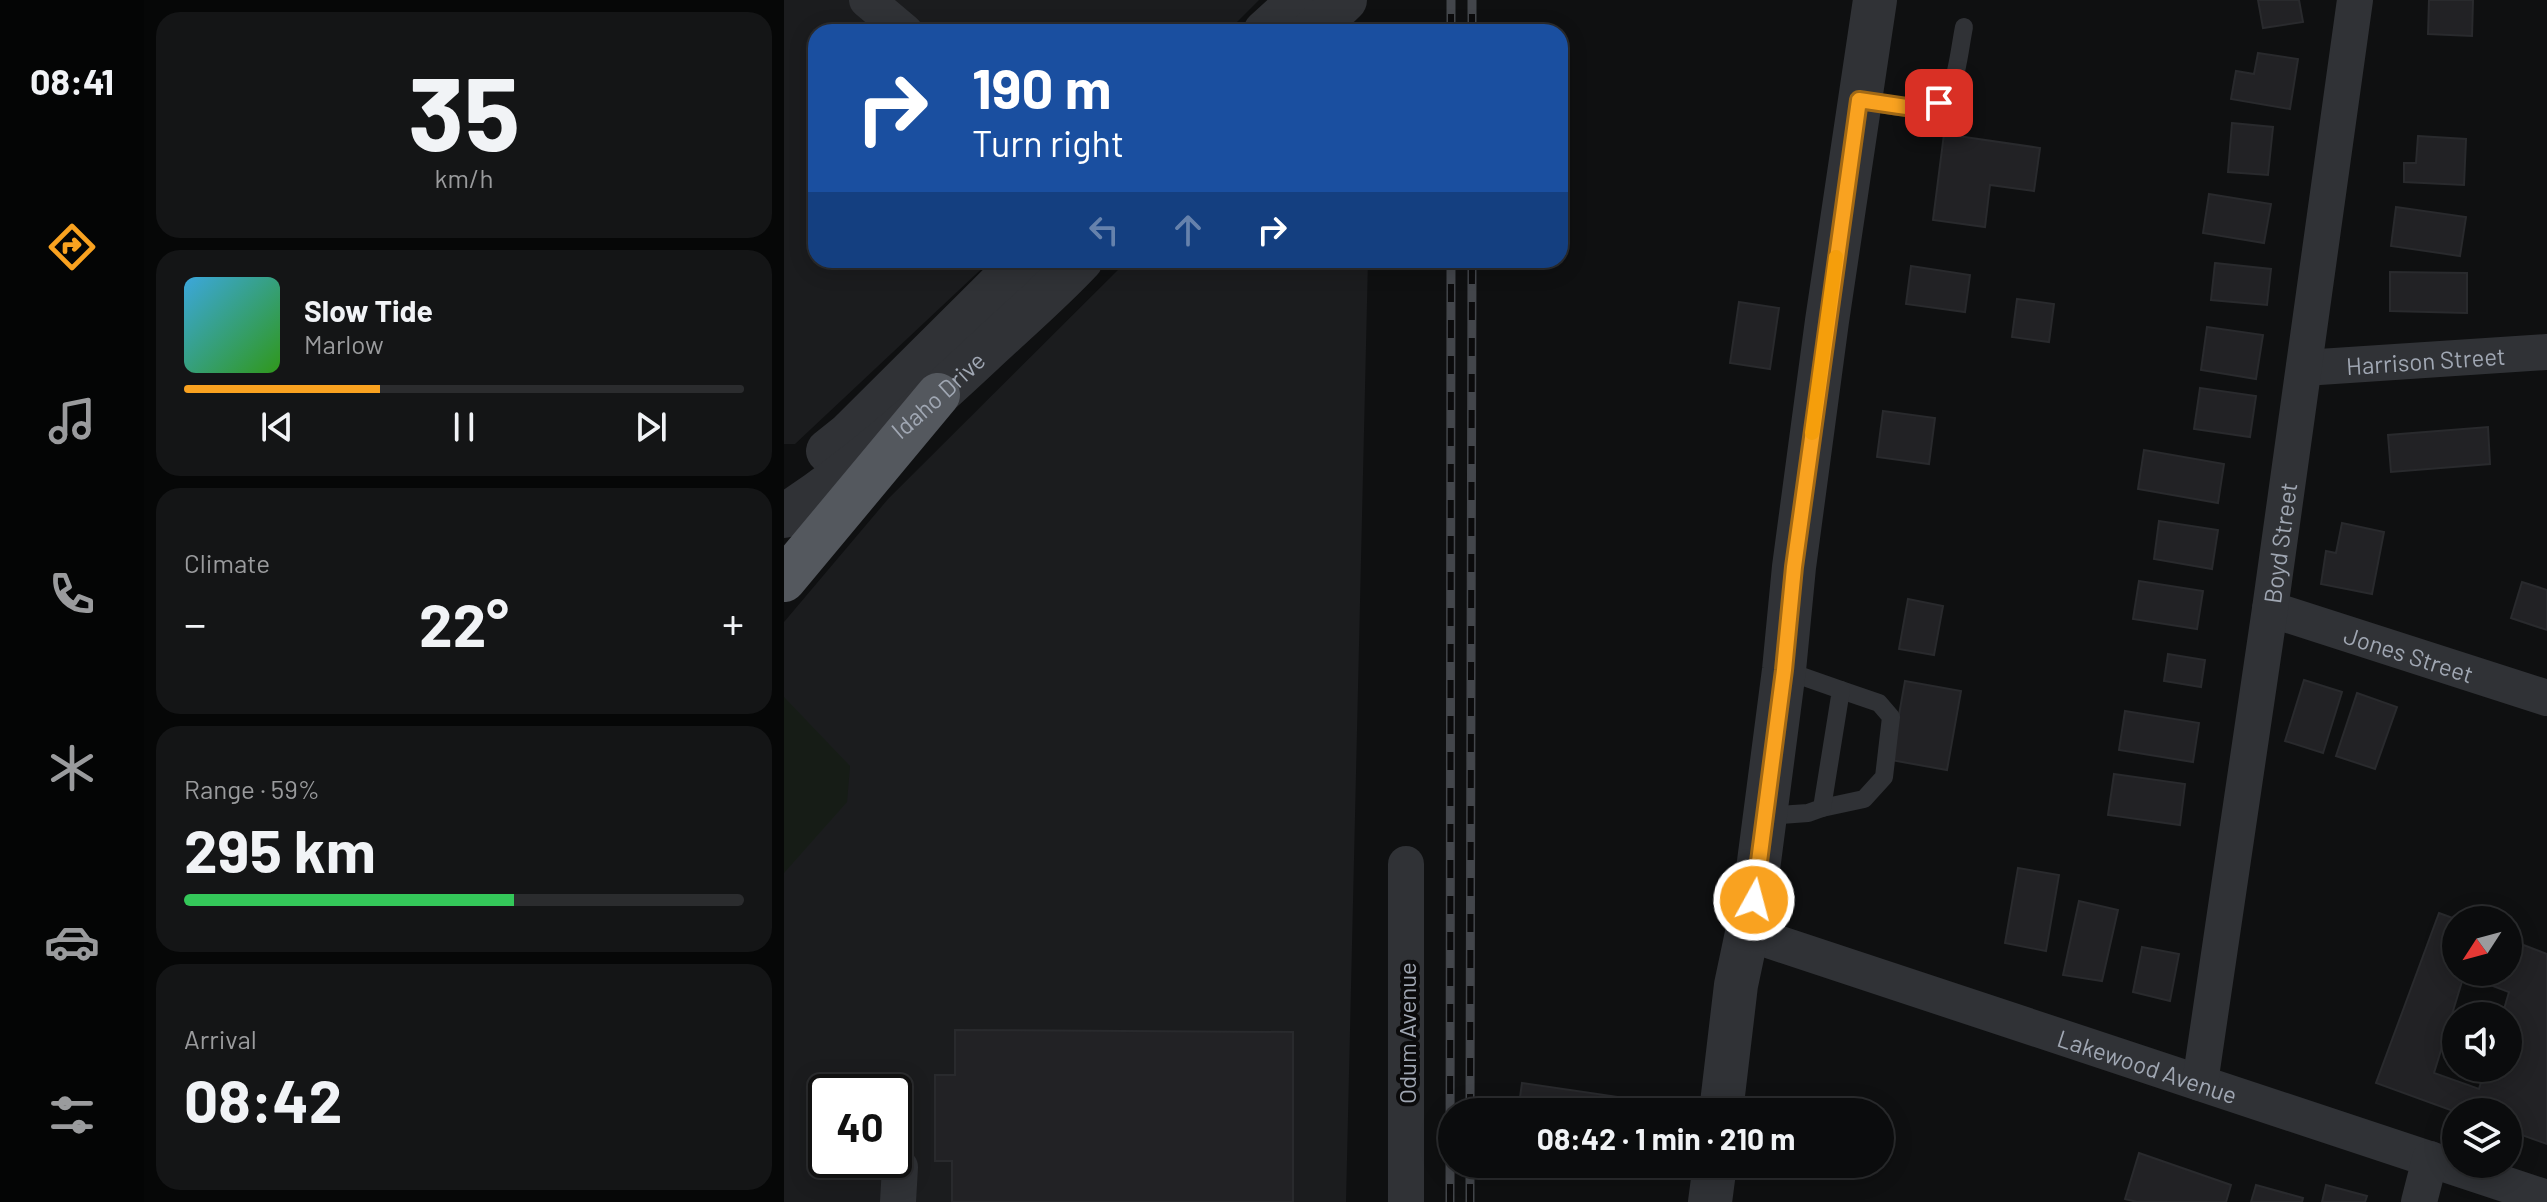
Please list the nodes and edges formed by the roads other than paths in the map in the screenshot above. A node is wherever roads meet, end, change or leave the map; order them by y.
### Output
1 (867, 0) edge
2 (1300, 0) edge
3 (1345, 0) edge
4 (1875, 0) edge
5 (2355, 0) edge
6 (896, 24) edge
7 (1274, 24) edge
8 (1320, 24) edge
9 (1964, 27) dead end
10 (1859, 100) junction
11 (1016, 268) edge
12 (1073, 268) edge
13 (2547, 352) edge
14 (2304, 368) junction
15 (938, 395) junction
16 (784, 483) edge
17 (784, 516) edge
18 (784, 580) edge
19 (2270, 609) junction
20 (1784, 670) junction
21 (1841, 690) junction
22 (2547, 698) edge
23 (1822, 808) junction
24 (1765, 816) junction
25 (1406, 864) dead end
26 (1747, 933) junction
27 (2200, 1083) junction
28 (1723, 1098) edge
29 (2430, 1159) junction
30 (899, 1178) edge
31 (1713, 1178) edge
32 (2547, 1198) edge
33 (898, 1202) edge
34 (1406, 1202) edge
35 (1710, 1202) edge
36 (2419, 1202) edge

1 - 6 street
2 - 7 street
3 - 8 street
4 - 10 street
5 - 14 street, Boyd Street
9 - 10 lane
10 - 20 street
11 - 16 street, Idaho Drive
12 - 15 street, Idaho Drive
13 - 14 street, Harrison Street
14 - 19 street, Boyd Street
15 - 17 street, Idaho Drive
15 - 18 highway
19 - 22 street, Jones Street
19 - 27 street, Boyd Street
20 - 21 lane
20 - 24 street
21 - 23 lane
21 - 23 lane
23 - 24 lane
24 - 26 street
25 - 34 street, Odum Avenue
26 - 27 street, Lakewood Avenue
26 - 28 street
27 - 29 street, Lakewood Avenue
29 - 32 street, Lakewood Avenue
29 - 36 street
30 - 33 street
31 - 35 street

